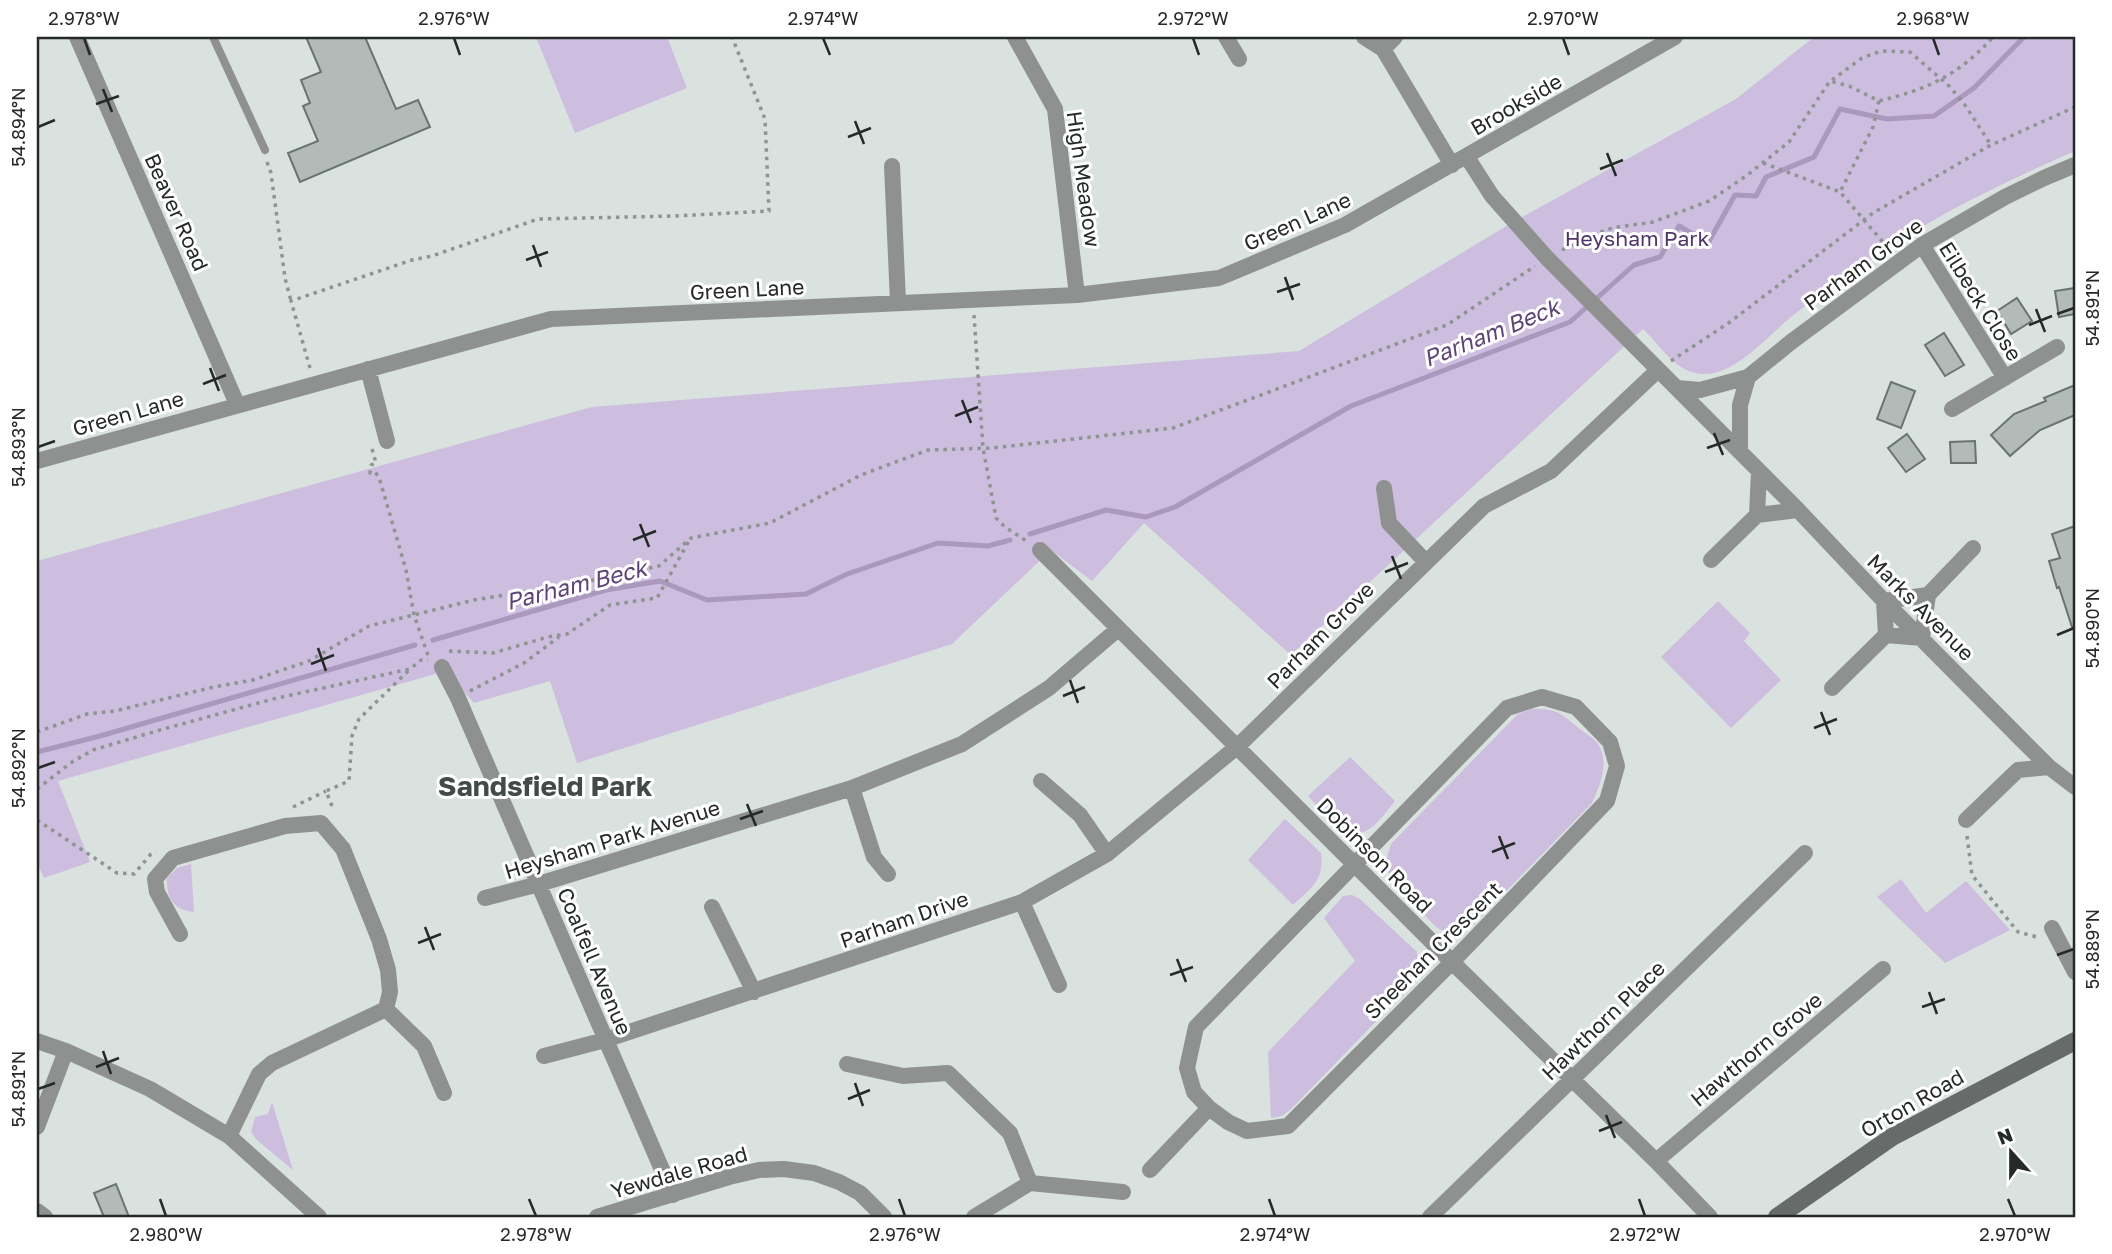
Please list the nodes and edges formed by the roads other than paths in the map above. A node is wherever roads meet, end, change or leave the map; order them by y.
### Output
1 (77, 37) edge
2 (213, 37) edge
3 (1015, 37) edge
4 (1226, 37) edge
5 (1364, 37) edge
6 (1395, 37) edge
7 (1675, 37) edge
8 (1383, 49) junction
9 (1239, 58) dead end
10 (265, 149) road end
11 (1467, 156) junction
12 (1452, 165) junction
13 (2075, 165) edge
14 (892, 166) dead end
15 (1922, 245) junction
16 (1077, 295) junction
17 (898, 302) junction
18 (2057, 347) dead end
19 (368, 369) junction
20 (1658, 370) junction
21 (1748, 377) junction
22 (2005, 378) junction
23 (1677, 388) junction
24 (237, 404) junction
25 (1952, 409) dead end
26 (387, 441) dead end
27 (1740, 453) junction
28 (37, 461) edge
29 (1759, 471) junction
30 (1384, 488) dead end
31 (1798, 510) junction
32 (1757, 515) junction
33 (1973, 548) dead end
34 (1040, 550) road end
35 (1711, 560) dead end
36 (1425, 562) junction
37 (1928, 595) junction
38 (1884, 601) junction
39 (1118, 629) junction
40 (1886, 635) junction
41 (1922, 638) junction
42 (436, 663) road end
43 (1832, 688) dead end
44 (2020, 738) junction
45 (1238, 746) junction
46 (2049, 767) junction
47 (2018, 770) junction
48 (1041, 781) dead end
49 (2075, 787) edge
50 (852, 788) junction
51 (1966, 820) road end
52 (1805, 853) dead end
53 (1107, 854) junction
54 (1355, 864) junction
55 (888, 874) dead end
56 (539, 884) junction
57 (485, 898) dead end
58 (1022, 902) junction
59 (712, 907) dead end
60 (2052, 928) road end
61 (180, 934) dead end
62 (1452, 962) junction
63 (1883, 969) dead end
64 (2075, 972) edge
65 (1059, 985) dead end
66 (754, 992) junction
67 (386, 1009) junction
68 (605, 1040) junction
69 (37, 1041) edge
70 (2075, 1041) edge
71 (66, 1051) junction
72 (544, 1056) dead end
73 (847, 1064) dead end
74 (1571, 1079) junction
75 (444, 1093) dead end
76 (1209, 1108) junction
77 (37, 1127) edge
78 (229, 1136) junction
79 (1656, 1161) junction
80 (1150, 1170) dead end
81 (1030, 1183) junction
82 (1123, 1192) dead end
83 (673, 1195) junction
84 (37, 1211) edge
85 (45, 1217) edge
86 (319, 1217) edge
87 (597, 1217) edge
88 (884, 1217) edge
89 (974, 1217) edge
90 (1430, 1217) edge
91 (1710, 1217) edge
92 (1777, 1217) edge

1 - 24 street, Beaver Road
2 - 10 lane
3 - 16 street, High Meadow
4 - 9 street
5 - 8 street
6 - 8 street
7 - 11 street, Brookside
8 - 12 street
11 - 12 street, Brookside
11 - 20 street, Marks Avenue
12 - 16 street, Green Lane
13 - 15 street, Parham Grove
14 - 17 street
15 - 21 street, Parham Grove
15 - 22 street, Eilbeck Close
16 - 17 street, Green Lane
17 - 19 street, Green Lane
18 - 22 street
19 - 24 street, Green Lane
19 - 26 street
20 - 23 street, Marks Avenue
20 - 36 street, Parham Grove
21 - 23 street, Parham Grove
21 - 27 street
22 - 25 street
23 - 27 street, Marks Avenue
24 - 28 street, Green Lane
27 - 29 street, Marks Avenue
29 - 31 street, Marks Avenue
29 - 32 street
30 - 36 street
31 - 32 street
31 - 38 street, Marks Avenue
32 - 35 street
33 - 37 street
34 - 39 street, Dobinson Road
36 - 45 street, Parham Grove
37 - 38 street
37 - 41 street
38 - 40 street
38 - 41 street, Marks Avenue
39 - 45 street, Dobinson Road
39 - 50 street, Heysham Park Avenue
40 - 41 street
40 - 43 street
41 - 44 street, Marks Avenue
42 - 56 street, Coalfell Avenue
44 - 46 street, Marks Avenue
44 - 47 street
45 - 53 street, Parham Drive
45 - 54 street, Dobinson Road
46 - 47 street
46 - 49 street, Marks Avenue
47 - 51 street
48 - 53 street
50 - 55 street
50 - 56 street, Heysham Park Avenue
52 - 74 street, Hawthorn Place
53 - 58 street, Parham Drive
54 - 62 street, Dobinson Road
54 - 62 street, Sheehan Crescent
54 - 76 street, Sheehan Crescent
56 - 57 street, Heysham Park Avenue
56 - 68 street, Coalfell Avenue
58 - 65 street
58 - 66 street, Parham Drive
59 - 66 street
60 - 64 street
61 - 67 street
62 - 74 street, Dobinson Road
62 - 76 street, Sheehan Crescent
63 - 79 street, Hawthorn Grove
66 - 68 street, Parham Drive
67 - 75 street
67 - 78 street
68 - 72 street, Parham Drive
68 - 83 street, Coalfell Avenue
69 - 71 street
70 - 92 street, Orton Road
71 - 77 street
71 - 78 street
73 - 81 street
74 - 79 street, Dobinson Road
74 - 90 street, Hawthorn Place
76 - 80 street
78 - 86 street
79 - 91 street, Dobinson Road
81 - 82 street
81 - 89 street
83 - 87 street, Yewdale Road
83 - 88 street, Yewdale Road
84 - 85 street

